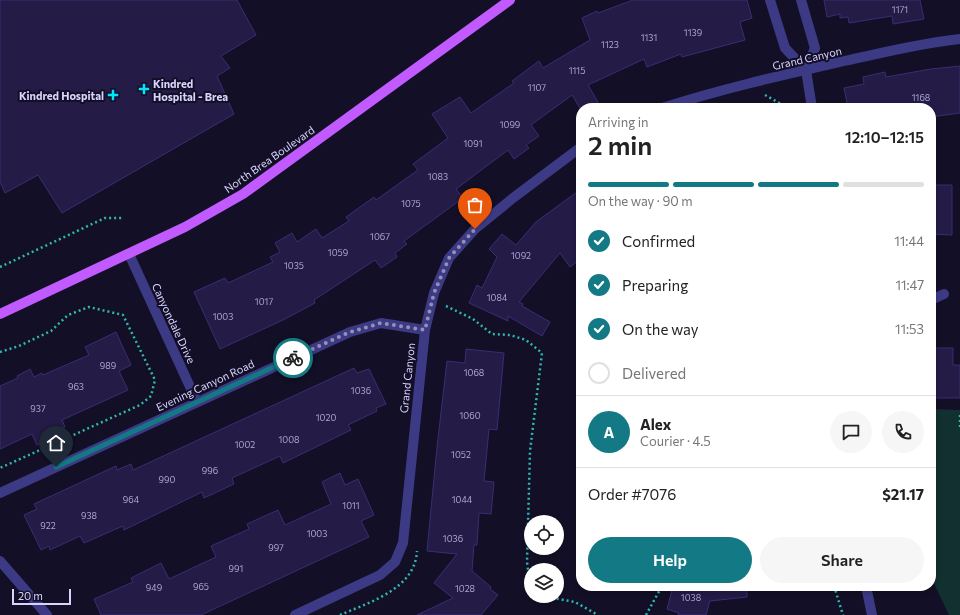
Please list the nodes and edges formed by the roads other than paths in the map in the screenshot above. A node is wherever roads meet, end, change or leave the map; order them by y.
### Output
1 (510, 0) edge
2 (770, 0) edge
3 (801, 0) edge
4 (960, 39) edge
5 (806, 70) junction
6 (678, 103) edge
7 (811, 103) edge
8 (576, 152) edge
9 (129, 254) junction
10 (944, 294) dead end
11 (936, 298) edge
12 (0, 314) edge
13 (425, 330) junction
14 (197, 402) junction
15 (0, 493) edge
16 (0, 561) edge
17 (867, 591) edge
18 (47, 615) edge
19 (295, 615) edge
20 (872, 615) edge

1 - 9 main road, North Brea Boulevard
2 - 5 street
3 - 5 street
4 - 5 street, Grand Canyon
5 - 6 street, Grand Canyon
5 - 7 street
8 - 13 street, Grand Canyon
9 - 12 main road, North Brea Boulevard
9 - 14 street, Canyondale Drive
10 - 11 street
13 - 14 street, Evening Canyon Road
13 - 19 street, Grand Canyon
14 - 15 street, Evening Canyon Road
16 - 18 street
17 - 20 street

